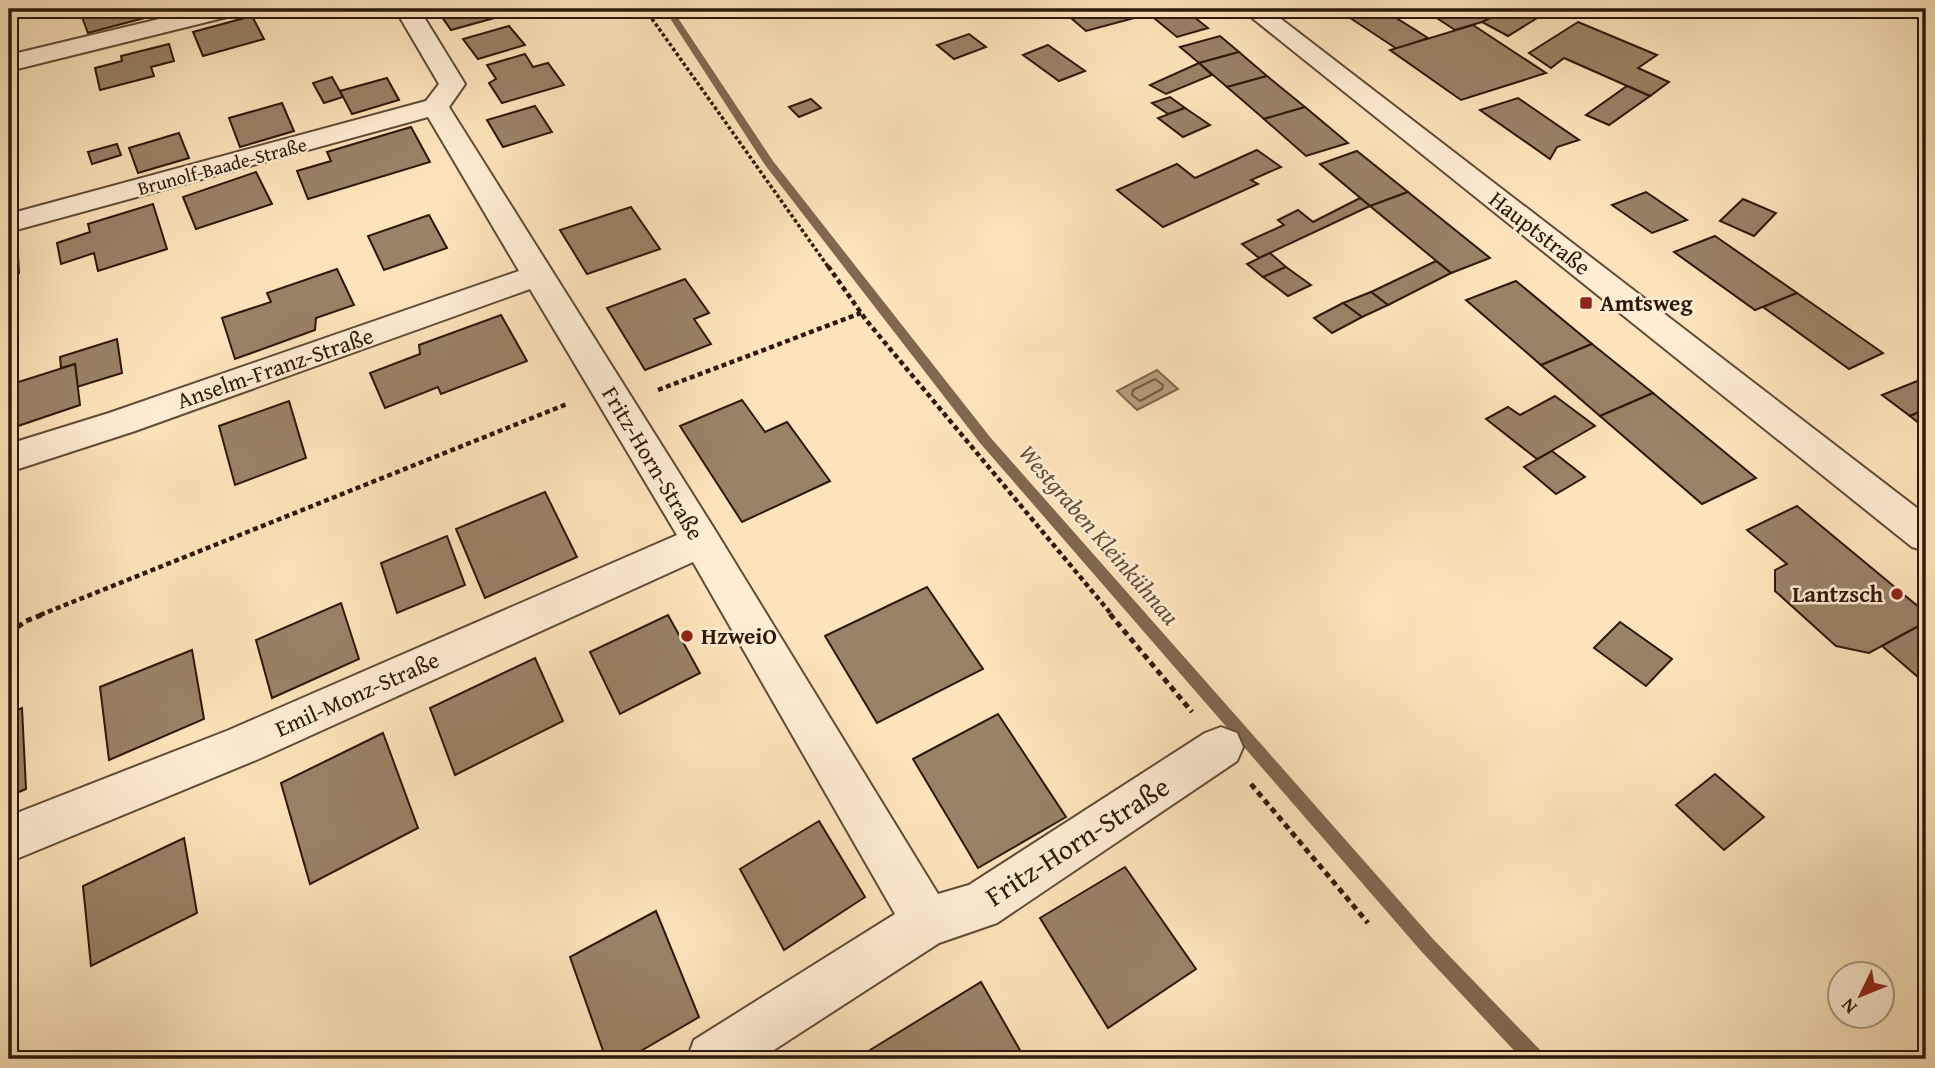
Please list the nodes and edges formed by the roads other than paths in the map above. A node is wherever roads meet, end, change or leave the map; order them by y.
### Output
1 (230, 9) edge
2 (407, 9) edge
3 (1253, 9) edge
4 (9, 64) edge
5 (435, 107) junction
6 (9, 223) edge
7 (539, 275) junction
8 (9, 458) edge
9 (1926, 536) edge
10 (701, 541) junction
11 (1221, 747) road end
12 (9, 839) edge
13 (927, 922) junction
14 (713, 1059) edge

1 - 4 street
2 - 5 street
3 - 9 street, Hauptstraße
5 - 6 street, Brunolf-Baade-Straße
5 - 7 street, Fritz-Horn-Straße
7 - 8 street, Anselm-Franz-Straße
7 - 10 street, Fritz-Horn-Straße
10 - 12 street, Emil-Monz-Straße
10 - 13 street, Fritz-Horn-Straße
11 - 13 street, Fritz-Horn-Straße
13 - 14 street, Fritz-Horn-Straße

